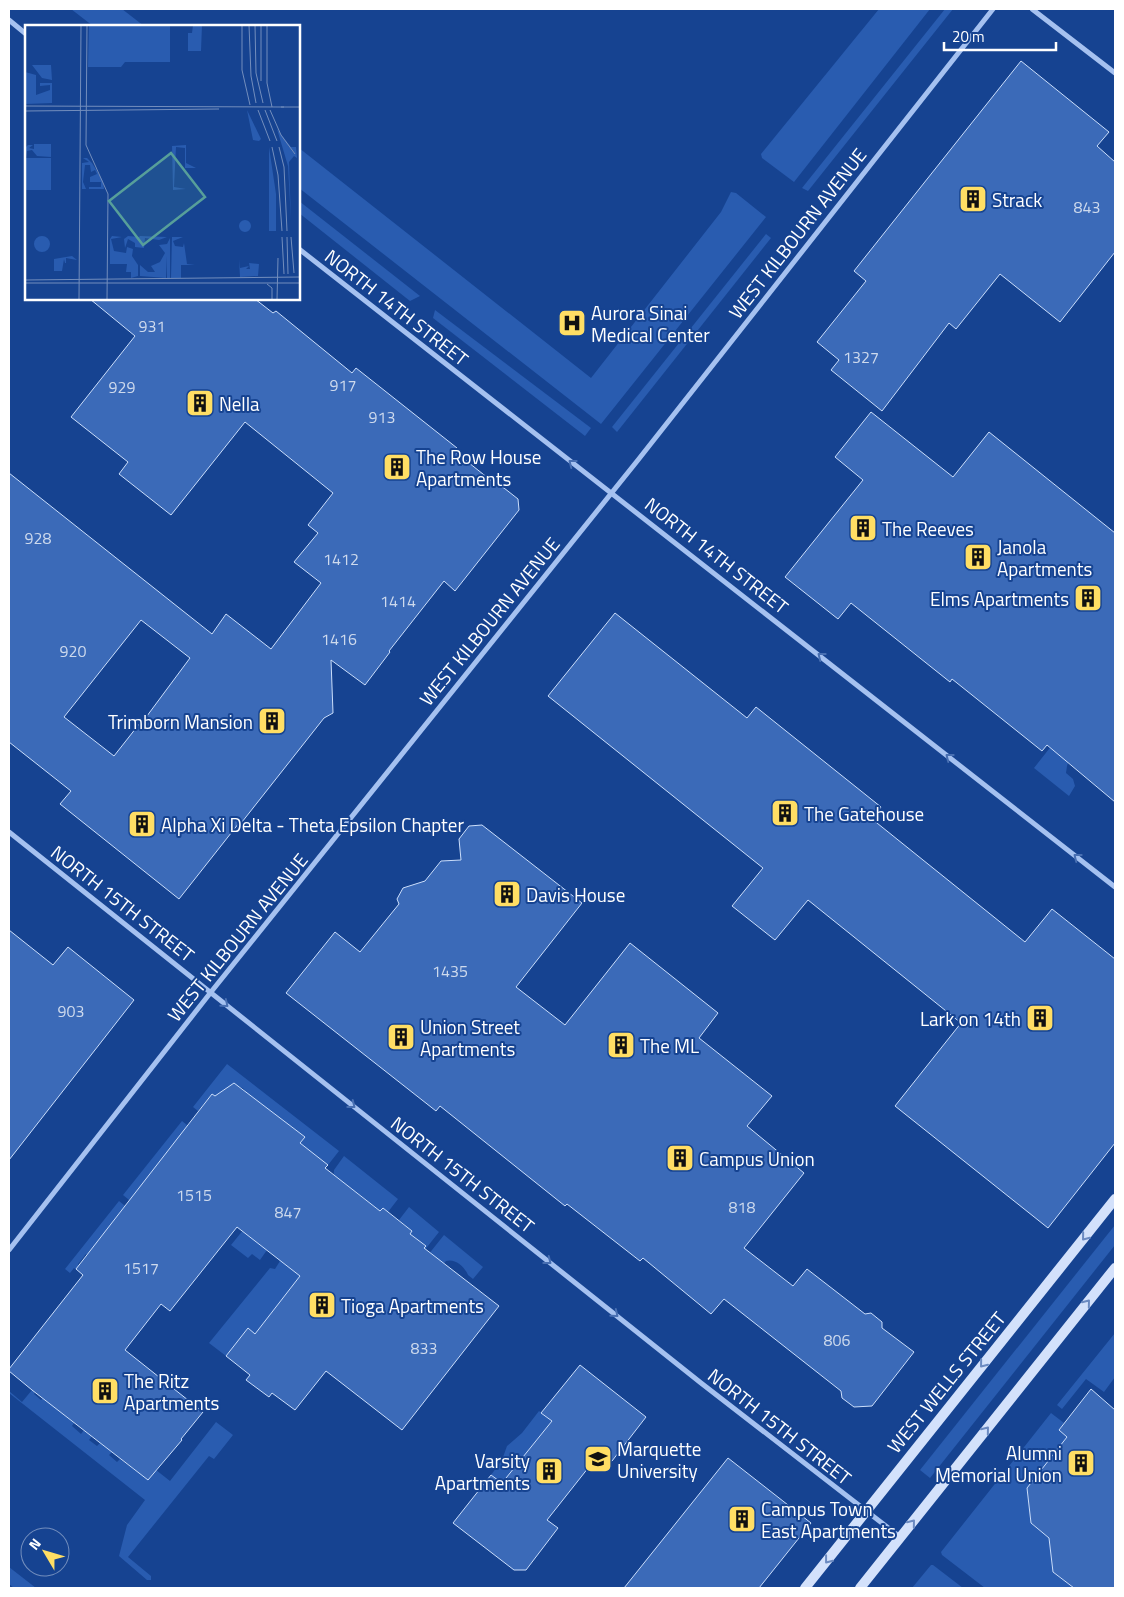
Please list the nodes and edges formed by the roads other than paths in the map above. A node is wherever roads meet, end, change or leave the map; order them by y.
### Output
1 (993, 9) edge
2 (1032, 9) edge
3 (9, 20) edge
4 (25, 33) edge
5 (1115, 73) edge
6 (300, 250) edge
7 (611, 492) junction
8 (9, 832) edge
9 (1115, 887) edge
10 (211, 992) junction
11 (1115, 1199) edge
12 (9, 1250) edge
13 (1115, 1268) edge
14 (865, 1512) junction
15 (900, 1537) junction
16 (805, 1588) edge
17 (860, 1588) edge

1 - 7 street, WEST KILBOURN AVENUE
2 - 5 street
3 - 4 street
7 -> 6 street, NORTH 14TH STREET
9 -> 7 street, NORTH 14TH STREET
7 - 10 street, WEST KILBOURN AVENUE
8 - 10 street, NORTH 15TH STREET
10 - 12 street, WEST KILBOURN AVENUE
10 -> 14 street, NORTH 15TH STREET
11 -> 14 street, WEST WELLS STREET
15 -> 13 street
14 - 15 street, NORTH 15TH STREET
14 -> 16 street, WEST WELLS STREET
15 - 17 street

